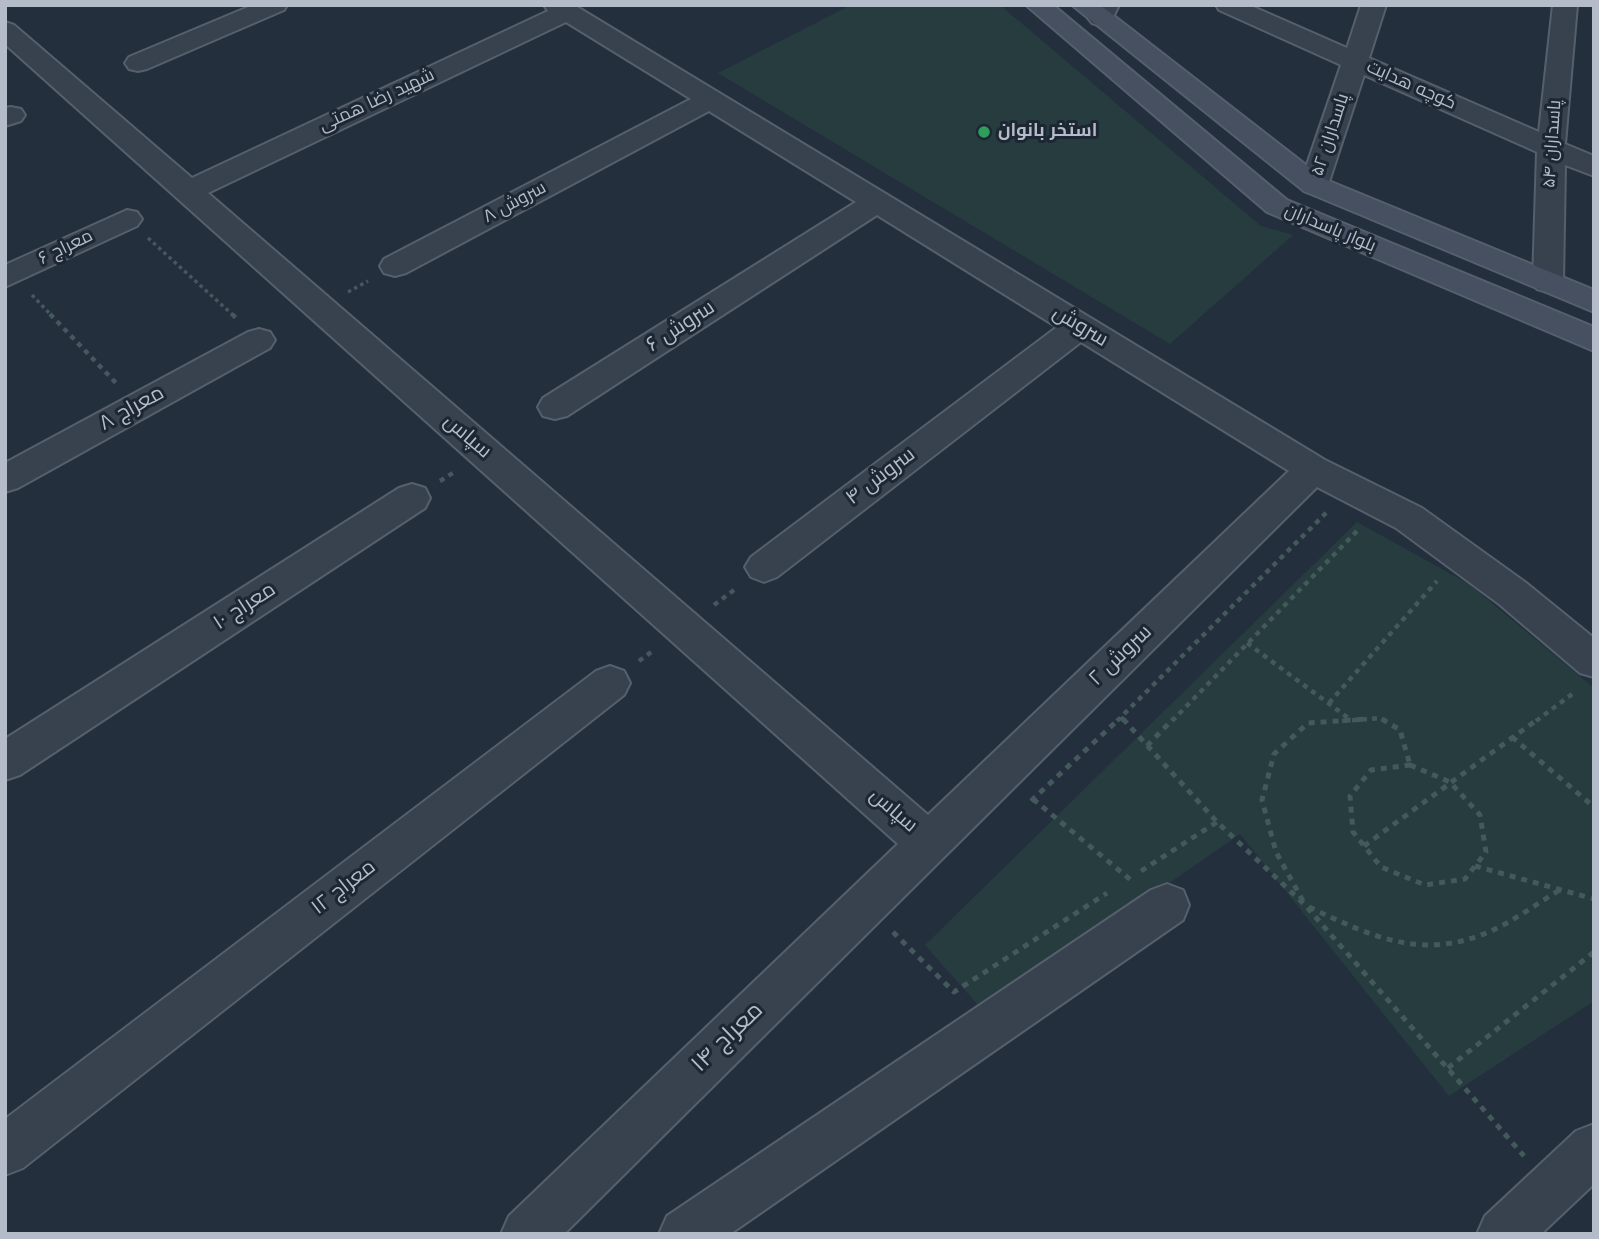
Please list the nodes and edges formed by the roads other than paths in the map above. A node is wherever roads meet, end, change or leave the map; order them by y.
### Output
1 (275, 5) edge
2 (1038, 5) edge
3 (1228, 5) edge
4 (1374, 5) edge
5 (1565, 5) edge
6 (561, 8) edge
7 (1097, 9) edge
8 (5, 30) edge
9 (1356, 61) junction
10 (138, 63) dead end
11 (710, 100) junction
12 (1551, 148) junction
13 (1594, 167) edge
14 (1314, 185) junction
15 (188, 191) junction
16 (877, 202) junction
17 (127, 219) road end
18 (395, 266) road end
19 (8, 275) edge
20 (1548, 282) junction
21 (1594, 302) edge
22 (1079, 327) junction
23 (259, 340) road end
24 (1594, 340) edge
25 (555, 407) dead end
26 (1313, 469) junction
27 (5, 478) edge
28 (412, 498) road end
29 (764, 567) road end
30 (1588, 674) edge
31 (610, 683) road end
32 (5, 762) edge
33 (929, 843) junction
34 (1148, 892) road end
35 (1594, 1149) edge
36 (5, 1150) edge
37 (527, 1234) edge
38 (685, 1234) edge
39 (1503, 1234) edge

1 - 10 street
2 - 24 main road, بلوار پاسداران
3 - 9 street, کوچه هدایت
4 - 9 street, پاسداران ۵۲
5 - 12 street, پاسداران ۵۴
6 - 11 street, سروش
6 - 15 street, شهید رضا همتی
7 - 14 main road, بلوار پاسداران
8 - 15 street, سپاس
9 - 12 street, کوچه هدایت
9 - 14 street, پاسداران ۵۲
11 - 16 street, سروش
11 - 18 street, سروش ۸
12 - 13 street, کوچه هدایت
12 - 20 street, پاسداران ۵۴
14 - 20 main road, بلوار پاسداران
15 - 33 street, سپاس
16 - 22 street, سروش
16 - 25 street, سروش ۶
17 - 19 street, معراج ۶
20 - 21 main road, بلوار پاسداران
22 - 26 street, سروش
22 - 29 street, سروش ۴
23 - 27 street, معراج ۸
26 - 30 street, سروش
26 - 33 street, سروش ۲
28 - 32 street, معراج ۱۰
31 - 36 street, معراج ۱۲
33 - 37 street, معراج ۱۴
34 - 38 street
35 - 39 street

